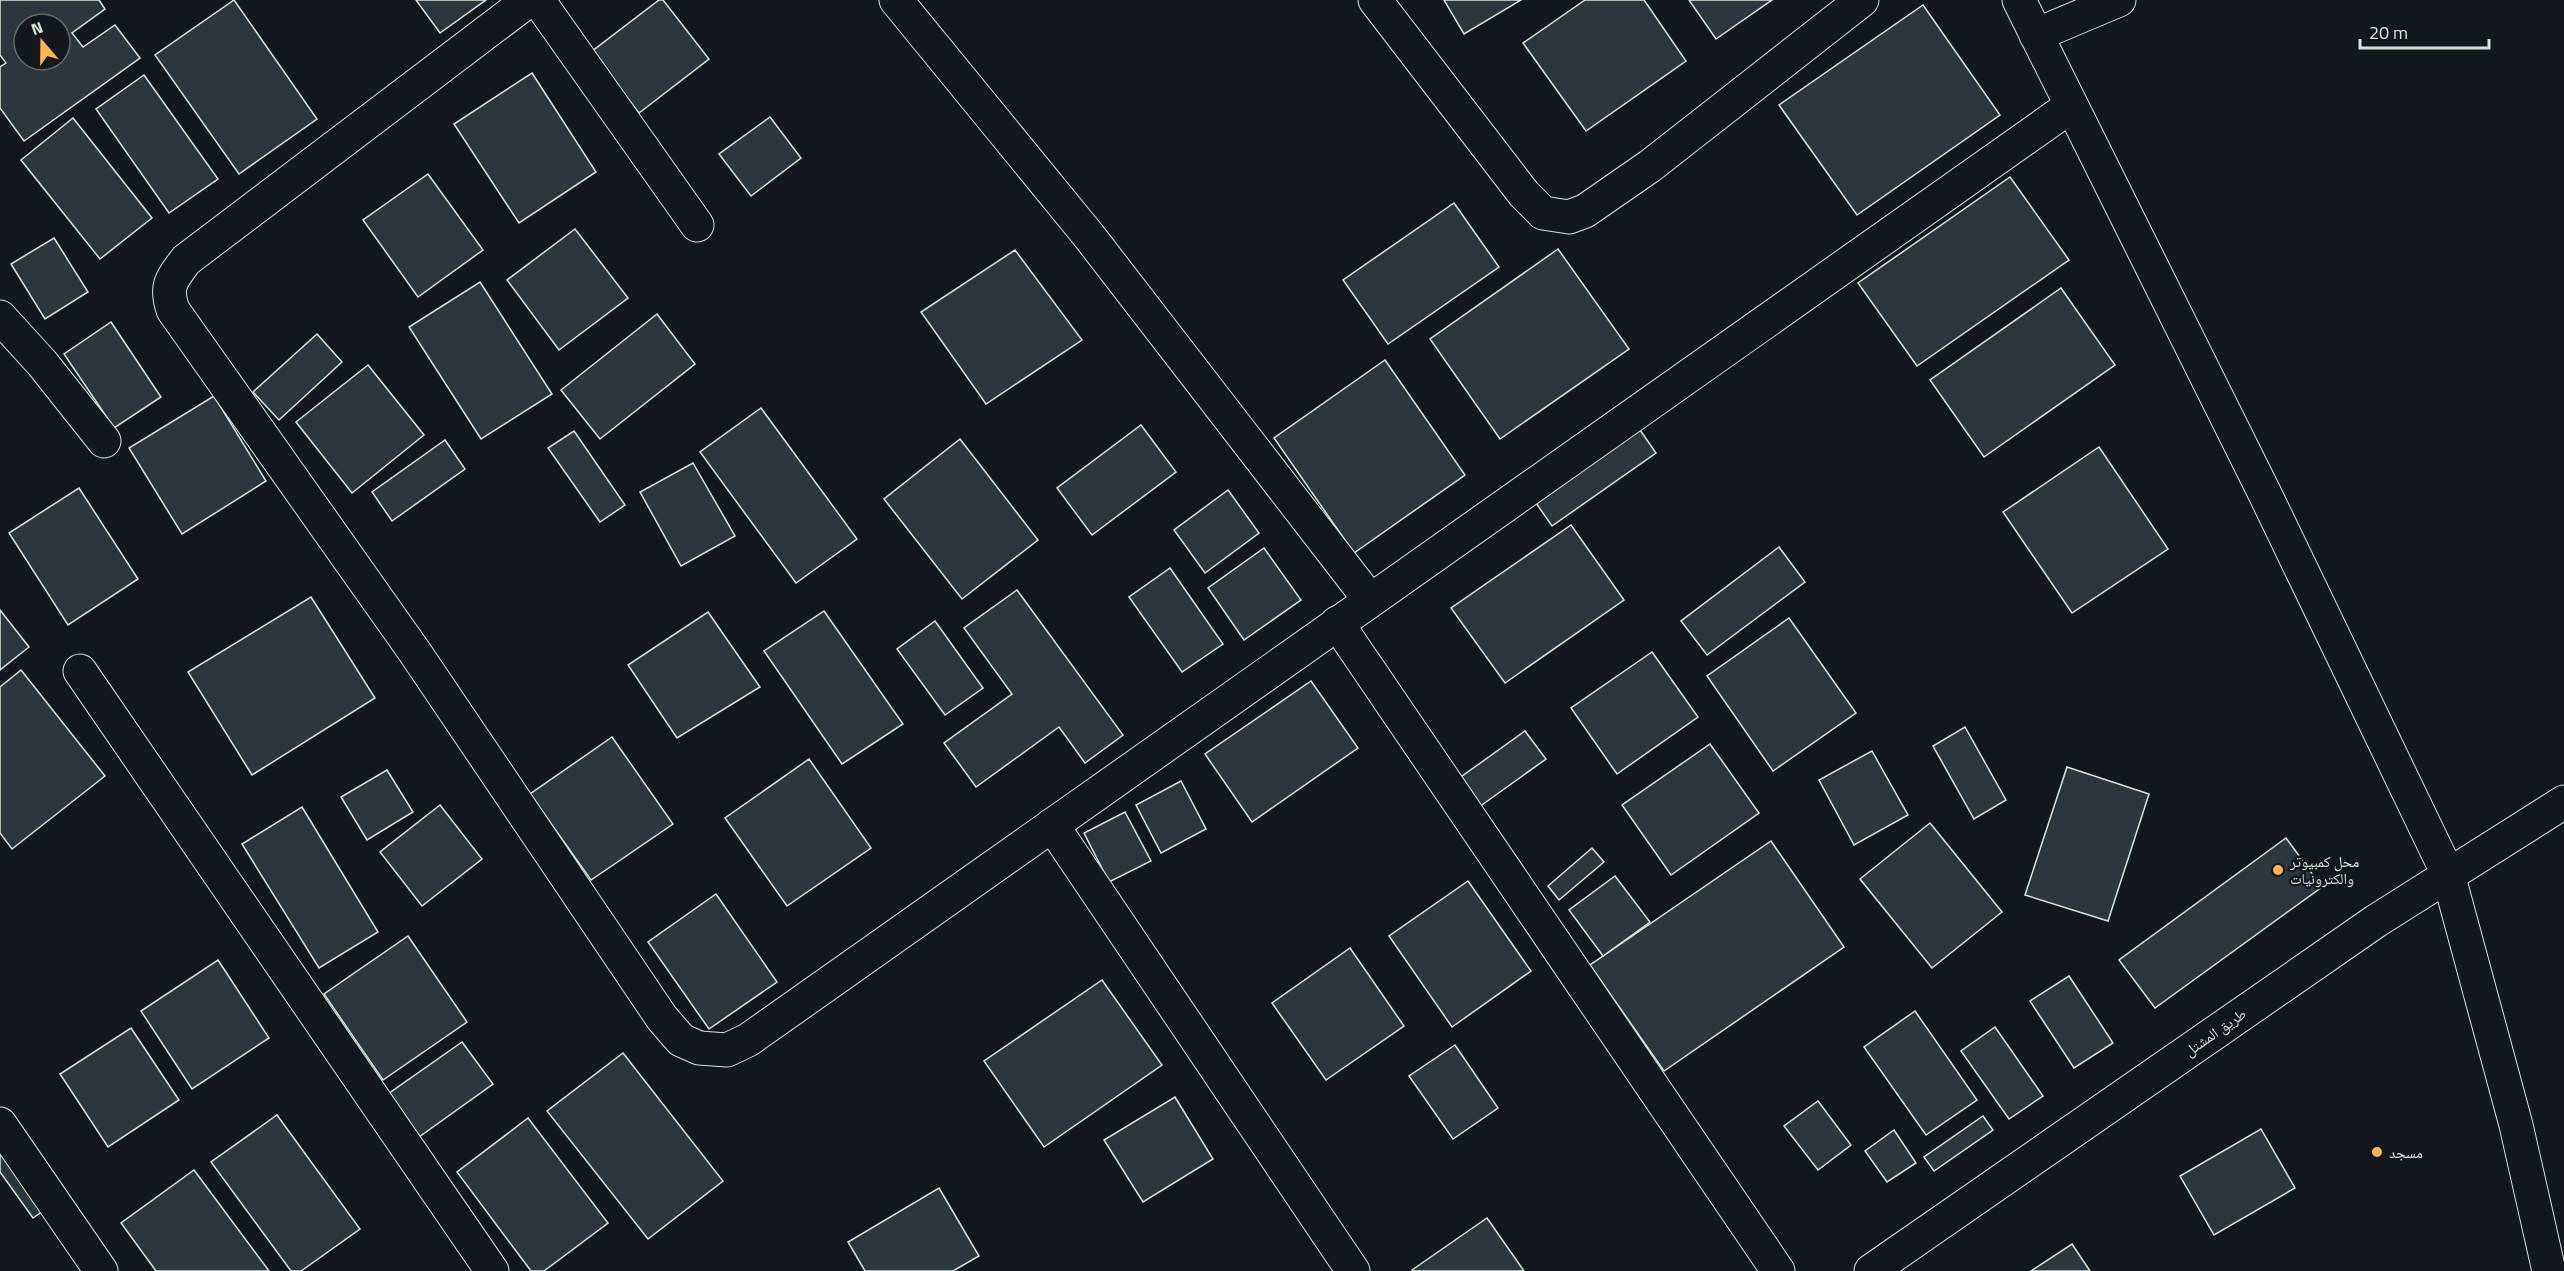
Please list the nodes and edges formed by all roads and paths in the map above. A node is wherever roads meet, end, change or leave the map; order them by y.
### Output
1 (529, 0) edge
2 (538, 0) edge
3 (896, 0) edge
4 (1375, 0) edge
5 (1862, 0) edge
6 (2019, 0) edge
7 (2119, 0) edge
8 (2036, 35) junction
9 (2071, 105) junction
10 (697, 225) dead end
11 (0, 317) edge
12 (104, 441) dead end
13 (1370, 600) junction
14 (1337, 623) junction
15 (80, 671) dead end
16 (2564, 802) edge
17 (1053, 825) junction
18 (2448, 874) junction
19 (0, 1124) edge
20 (101, 1271) edge
21 (492, 1271) edge
22 (1353, 1271) edge
23 (1778, 1271) edge
24 (1871, 1271) edge
25 (2549, 1271) edge

1 - 17 street
2 - 10 street
3 - 13 street
4 - 5 street
6 - 8 street
7 - 8 street
8 - 9 street
9 - 13 street
9 - 18 street
11 - 12 street
13 - 14 street
14 - 17 street
14 - 23 street
15 - 21 street
16 - 18 street, طريق المشتل
17 - 22 street
18 - 24 street, طريق المشتل
18 - 25 street
19 - 20 street

